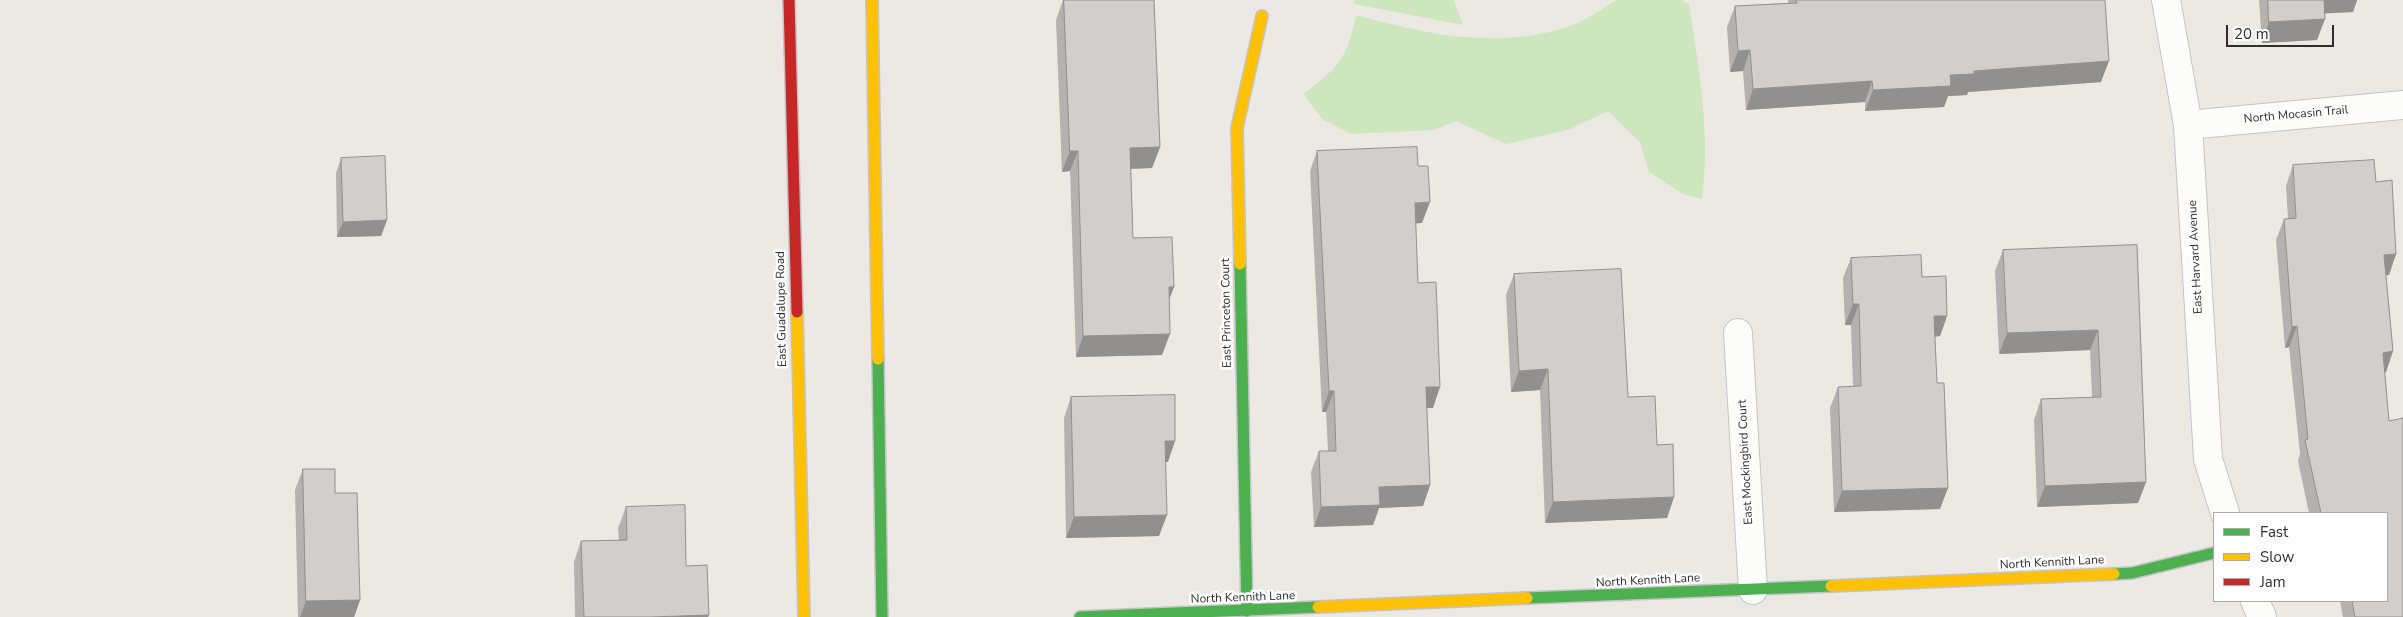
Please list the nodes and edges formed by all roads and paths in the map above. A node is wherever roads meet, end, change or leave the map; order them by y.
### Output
1 (789, 0) edge
2 (872, 0) edge
3 (2166, 0) edge
4 (1262, 16) dead end
5 (2403, 105) edge
6 (2188, 124) junction
7 (1738, 333) dead end
8 (2224, 512) edge
9 (2213, 553) edge
10 (1754, 590) junction
11 (2255, 602) edge
12 (1247, 611) junction
13 (804, 617) edge
14 (882, 617) edge
15 (1080, 617) edge
16 (2262, 617) edge

1 - 13 street, East Guadalupe Road
2 - 14 street
3 - 6 street, East Harvard Avenue
4 - 12 street, East Princeton Court
5 - 6 street, North Mocasin Trail
6 - 8 street, East Harvard Avenue
7 - 10 street, East Mockingbird Court
9 - 10 street, North Kennith Lane
10 - 12 street, North Kennith Lane
11 - 16 street
12 - 15 street, North Kennith Lane

